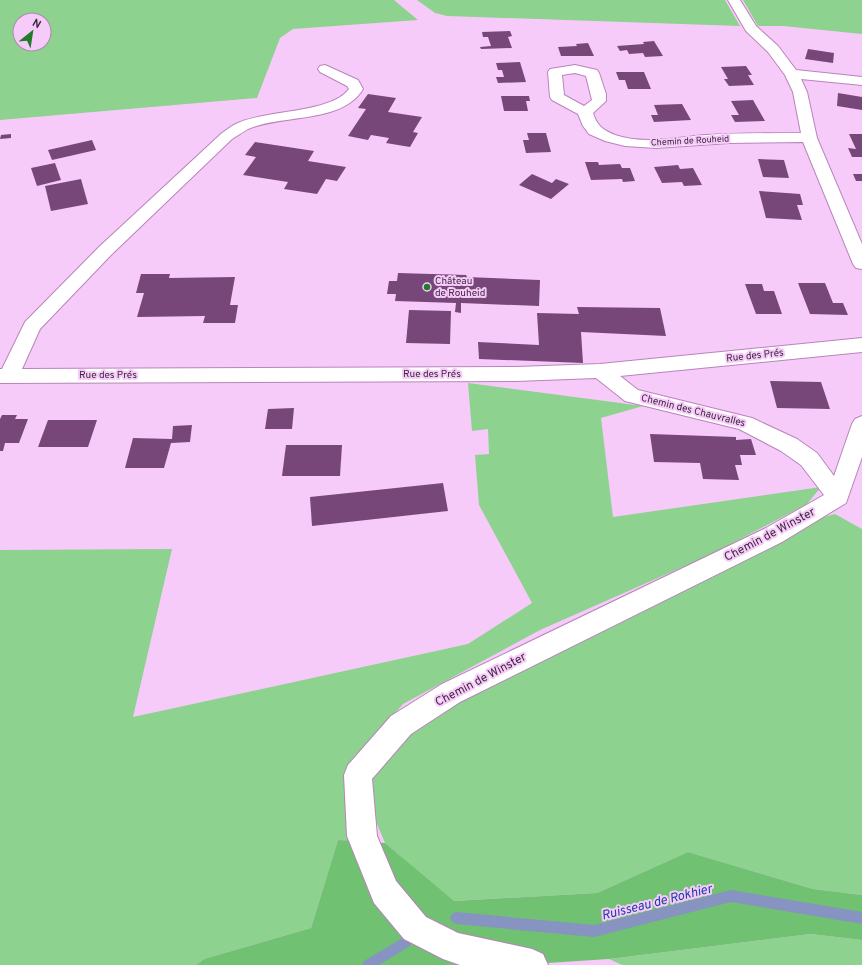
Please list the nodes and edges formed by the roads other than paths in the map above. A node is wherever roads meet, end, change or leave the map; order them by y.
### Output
1 (734, 0) edge
2 (326, 69) dead end
3 (792, 74) junction
4 (862, 81) edge
5 (585, 112) dead end
6 (809, 138) junction
7 (862, 264) edge
8 (862, 345) edge
9 (600, 371) junction
10 (4, 376) edge
11 (862, 424) edge
12 (838, 497) junction
13 (532, 965) edge

1 - 3 street
2 - 10 street
3 - 4 street
3 - 6 street
5 - 6 street, Chemin de Rouheid
6 - 7 street
8 - 9 street, Rue des Prés
9 - 10 street, Rue des Prés
9 - 12 street, Chemin des Chauvralles
11 - 12 street
12 - 13 street, Chemin de Winster

